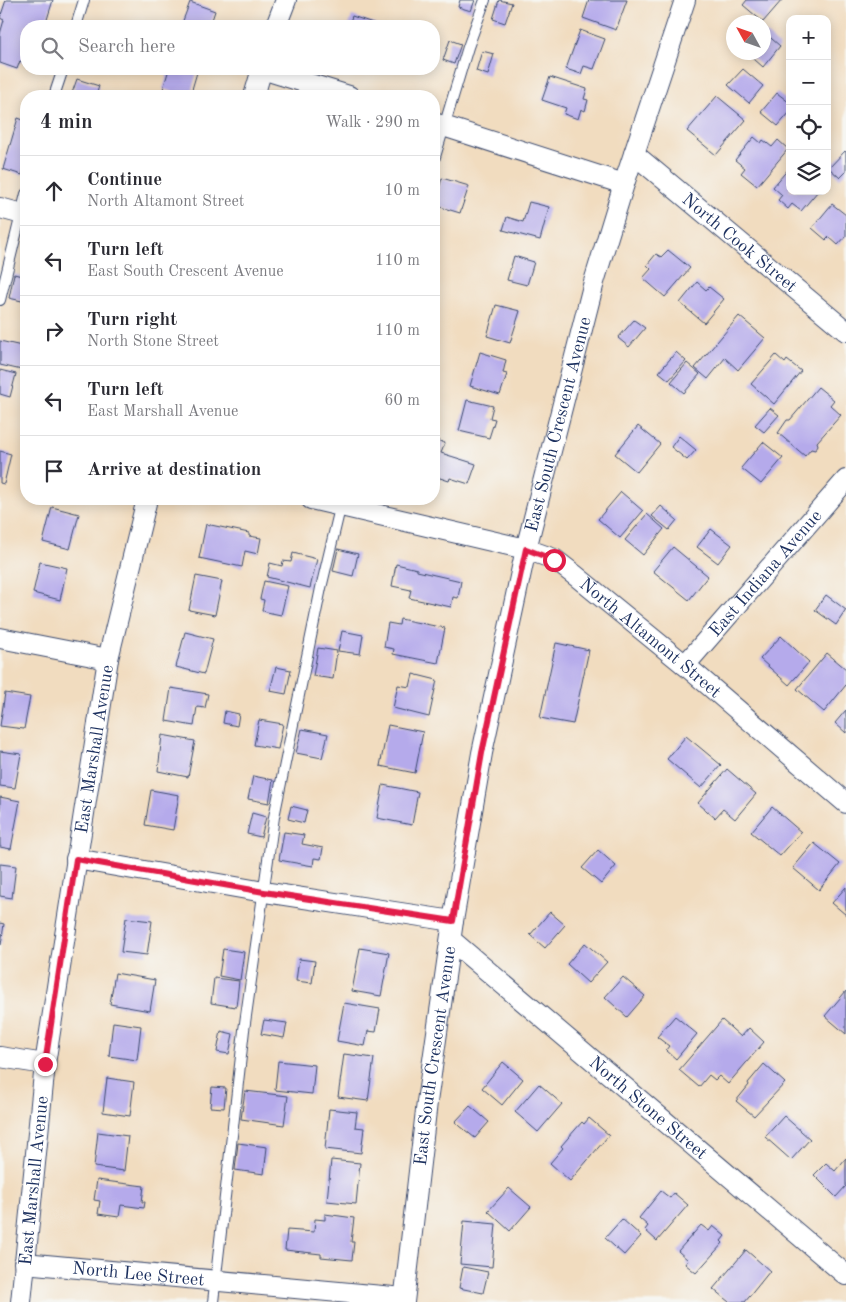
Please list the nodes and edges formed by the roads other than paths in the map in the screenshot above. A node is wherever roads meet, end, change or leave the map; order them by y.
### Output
1 (84, 0) edge
2 (286, 0) edge
3 (485, 0) edge
4 (685, 0) edge
5 (78, 20) edge
6 (278, 20) edge
7 (61, 75) edge
8 (260, 75) edge
9 (281, 75) edge
10 (56, 90) edge
11 (256, 90) edge
12 (330, 90) edge
13 (440, 122) edge
14 (440, 125) edge
15 (634, 154) junction
16 (624, 184) junction
17 (20, 207) edge
18 (0, 208) edge
19 (20, 222) edge
20 (0, 300) edge
21 (846, 331) edge
22 (846, 480) edge
23 (146, 505) edge
24 (341, 505) edge
25 (354, 505) edge
26 (526, 549) junction
27 (0, 638) edge
28 (108, 659) junction
29 (685, 665) junction
30 (846, 803) edge
31 (76, 859) junction
32 (264, 892) junction
33 (452, 931) junction
34 (0, 1057) edge
35 (45, 1064) junction
36 (24, 1263) junction
37 (846, 1275) edge
38 (215, 1280) junction
39 (404, 1300) edge
40 (21, 1302) edge
41 (213, 1302) edge

1 - 5 lane
2 - 6 street
3 - 13 lane
4 - 15 street, East South Crescent Avenue
7 - 10 lane
8 - 11 street
9 - 12 street
14 - 16 street
15 - 16 street, East South Crescent Avenue
15 - 21 street, North Cook Street
16 - 26 street, East South Crescent Avenue
17 - 18 street
19 - 20 lane
22 - 29 street, East Indiana Avenue
23 - 28 street, East Marshall Avenue
24 - 32 lane
25 - 26 street, North Altamont Street
26 - 29 street, North Altamont Street
26 - 33 street, East South Crescent Avenue
27 - 28 street
28 - 31 street, East Marshall Avenue
29 - 30 street, North Altamont Street
31 - 32 street
31 - 35 street, East Marshall Avenue
32 - 33 street
32 - 38 lane
33 - 37 street, North Stone Street
33 - 39 street, East South Crescent Avenue
34 - 35 street
35 - 36 street, East Marshall Avenue
36 - 38 street, North Lee Street
36 - 40 street, East Marshall Avenue
38 - 39 street, North Lee Street
38 - 41 lane

